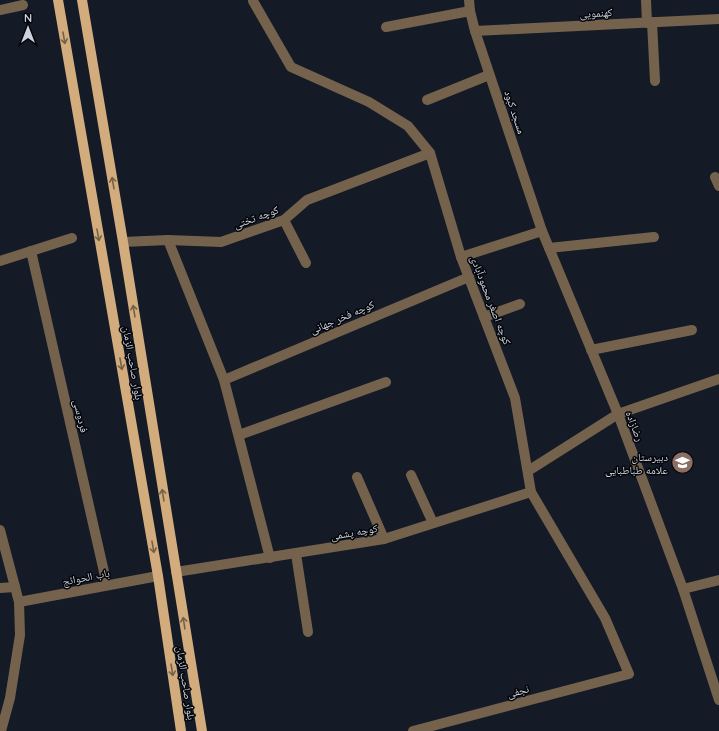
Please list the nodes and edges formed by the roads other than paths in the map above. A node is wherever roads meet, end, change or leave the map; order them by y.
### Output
1 (58, 0) edge
2 (82, 0) edge
3 (253, 0) edge
4 (469, 0) edge
5 (646, 0) edge
6 (23, 5) dead end
7 (0, 10) edge
8 (470, 11) junction
9 (719, 19) edge
10 (649, 23) junction
11 (386, 27) dead end
12 (475, 31) junction
13 (489, 75) junction
14 (655, 81) dead end
15 (427, 100) dead end
16 (430, 153) junction
17 (284, 220) junction
18 (542, 231) junction
19 (654, 237) dead end
20 (72, 238) dead end
21 (168, 240) junction
22 (123, 242) junction
23 (549, 248) junction
24 (31, 251) junction
25 (461, 257) junction
26 (0, 262) edge
27 (306, 263) dead end
28 (469, 277) junction
29 (520, 304) dead end
30 (484, 317) junction
31 (692, 330) dead end
32 (591, 350) junction
33 (719, 379) edge
34 (224, 380) junction
35 (386, 382) dead end
36 (618, 414) junction
37 (239, 436) junction
38 (528, 471) junction
39 (411, 475) dead end
40 (357, 477) dead end
41 (531, 492) junction
42 (433, 523) junction
43 (0, 530) edge
44 (384, 539) junction
45 (296, 554) junction
46 (270, 558) junction
47 (176, 572) junction
48 (158, 576) junction
49 (719, 580) edge
50 (107, 585) junction
51 (15, 587) junction
52 (0, 588) edge
53 (683, 588) junction
54 (19, 602) junction
55 (308, 632) dead end
56 (629, 674) joint
57 (719, 698) edge
58 (0, 731) edge
59 (181, 731) edge
60 (202, 731) edge
61 (413, 731) edge

1 -> 48 main road, بلوار صاحب الزمان
22 -> 2 main road, بلوار صاحب الزمان
3 - 16 street, کوچه اصغر محمودآبادی
4 - 8 street, مسجد کبود
5 - 10 street
6 - 7 street
8 - 11 street
8 - 12 street, مسجد کبود
9 - 10 street, کهنمویی
10 - 12 street, کهنمویی
10 - 14 street
12 - 13 street, مسجد کبود
13 - 15 street
13 - 18 street, مسجد کبود
16 - 17 street, کوچه تختی
16 - 25 street, کوچه اصغر محمودآبادی
17 - 21 street, کوچه تختی
17 - 27 street
18 - 23 street, رضازاده
18 - 25 street
19 - 23 street
20 - 24 street
21 - 22 street, کوچه تختی
21 - 34 street
47 -> 22 main road, بلوار صاحب الزمان
23 - 32 street, رضازاده
24 - 26 street
24 - 50 street, فردوسی
25 - 28 street, کوچه اصغر محمودآبادی
28 - 30 street, کوچه اصغر محمودآبادی
28 - 34 street, کوچه فخر جهانی
29 - 30 street
30 - 38 street, کوچه اصغر محمودآبادی
31 - 32 street
32 - 36 street, رضازاده
33 - 36 street
34 - 37 street
35 - 37 street
36 - 38 street
36 - 53 street, رضازاده
37 - 46 street
38 - 41 street, کوچه اصغر محمودآبادی
39 - 42 street
40 - 44 street
41 - 42 street, کوچه پشمی
41 - 56 street, کوچه اصغر محمودآبادی
42 - 44 street, کوچه پشمی
43 - 51 street
44 - 45 street, کوچه پشمی
45 - 46 street, کوچه پشمی
45 - 55 street
46 - 47 street, کوچه پشمی
60 -> 47 main road, بلوار صاحب الزمان
48 - 50 street, باب الحوائج
48 -> 59 main road, بلوار صاحب الزمان
49 - 53 street
50 - 54 street, باب الحوائج
51 - 52 street
51 - 54 street
53 - 57 street, رضازاده
54 - 58 street
56 - 61 street, نجفی

